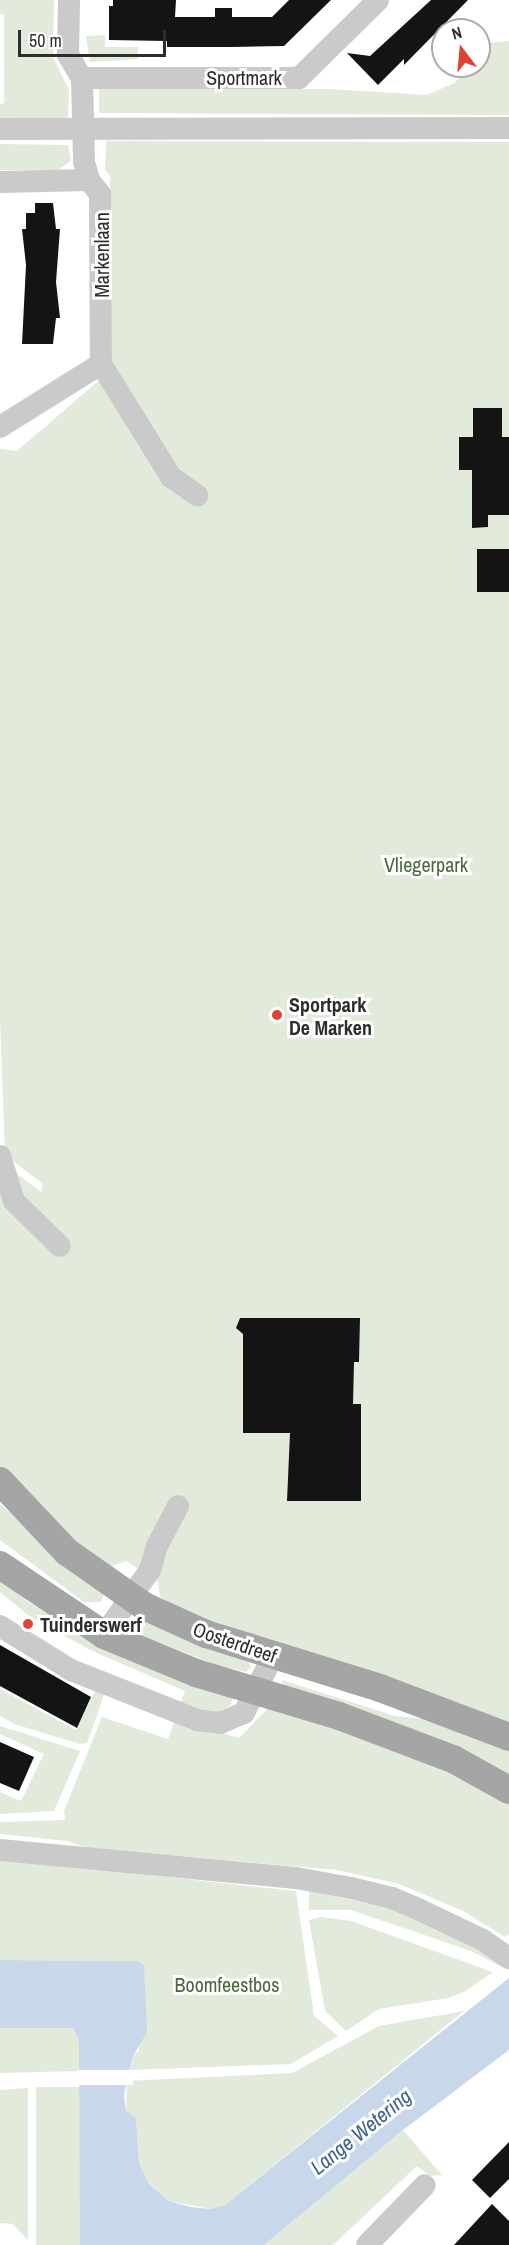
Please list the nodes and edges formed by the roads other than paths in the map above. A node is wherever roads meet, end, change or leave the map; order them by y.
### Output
1 (69, 0) edge
2 (376, 1) edge
3 (82, 78) junction
4 (84, 128) junction
5 (509, 128) edge
6 (0, 129) edge
7 (89, 180) junction
8 (0, 182) edge
9 (101, 364) junction
10 (0, 427) edge
11 (197, 495) dead end
12 (2, 1168) edge
13 (60, 1246) dead end
14 (0, 1481) edge
15 (178, 1506) dead end
16 (0, 1565) edge
17 (126, 1596) junction
18 (0, 1626) edge
19 (104, 1635) junction
20 (273, 1656) junction
21 (257, 1691) junction
22 (509, 1737) edge
23 (509, 1790) edge
24 (0, 1850) edge
25 (504, 1954) edge
26 (425, 2185) dead end
27 (367, 2245) edge

1 - 3 street, Markenlaan
2 - 3 street, Sportmark
3 - 4 street, Markenlaan
4 - 5 street
4 - 6 street
4 - 7 street, Markenlaan
7 - 8 street
7 - 9 street, Markenlaan
9 - 10 street
9 - 11 street
12 - 13 street
14 - 17 main road, Oosterdreef
15 - 17 street
16 - 19 main road, Oosterdreef
17 - 19 street
17 - 20 main road, Oosterdreef
18 - 21 street
19 - 21 main road, Oosterdreef
20 - 21 street
20 - 22 main road, Oosterdreef
21 - 23 main road, Oosterdreef
24 - 25 street
26 - 27 street

